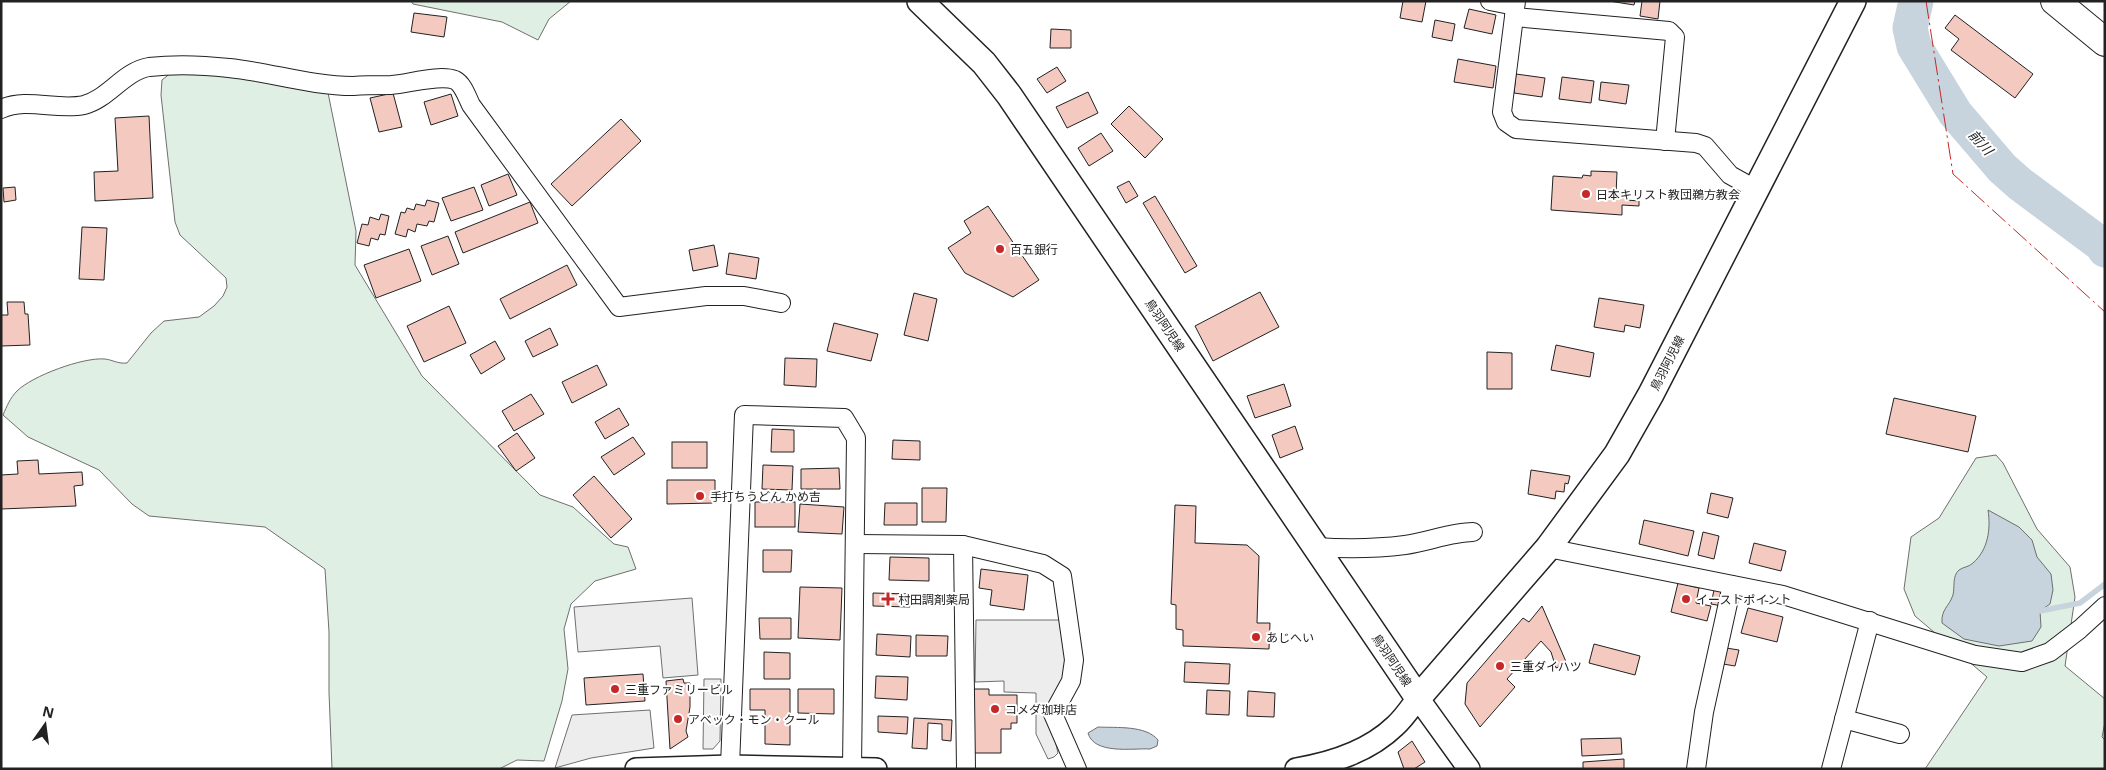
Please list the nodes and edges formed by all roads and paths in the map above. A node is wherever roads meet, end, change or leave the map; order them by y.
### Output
1 (920, 1) edge
2 (1490, 1) edge
3 (1853, 1) edge
4 (2055, 1) edge
5 (1515, 8) edge
6 (2105, 42) edge
7 (1, 109) edge
8 (1665, 141) junction
9 (1757, 190) junction
10 (781, 303) dead end
11 (1473, 532) dead end
12 (856, 544) junction
13 (963, 546) junction
14 (1316, 547) junction
15 (1548, 548) junction
16 (1732, 585) junction
17 (2105, 606) edge
18 (1870, 621) junction
19 (1418, 698) junction
20 (1844, 719) junction
21 (1900, 734) dead end
22 (730, 766) junction
23 (852, 768) edge
24 (1307, 768) edge
25 (636, 769) edge
26 (876, 769) edge
27 (966, 769) edge
28 (1077, 769) edge
29 (1470, 769) edge
30 (1696, 769) edge
31 (1831, 769) edge

1 - 14 main road, 鳥羽阿児線
2 - 5 street
3 - 9 main road, 鳥羽阿児線
4 - 6 highway
5 - 8 street
5 - 8 street
7 - 10 street
8 - 9 street
9 - 15 main road, 鳥羽阿児線
11 - 14 street
12 - 13 street
12 - 22 street
12 - 23 street
13 - 27 street
13 - 28 street
14 - 19 main road, 鳥羽阿児線
15 - 16 street
15 - 19 main road, 鳥羽阿児線
16 - 18 street
16 - 30 street
17 - 18 street
18 - 20 street
19 - 24 street
19 - 29 street
20 - 21 street
20 - 31 street
22 - 23 street
22 - 25 street
23 - 26 street

